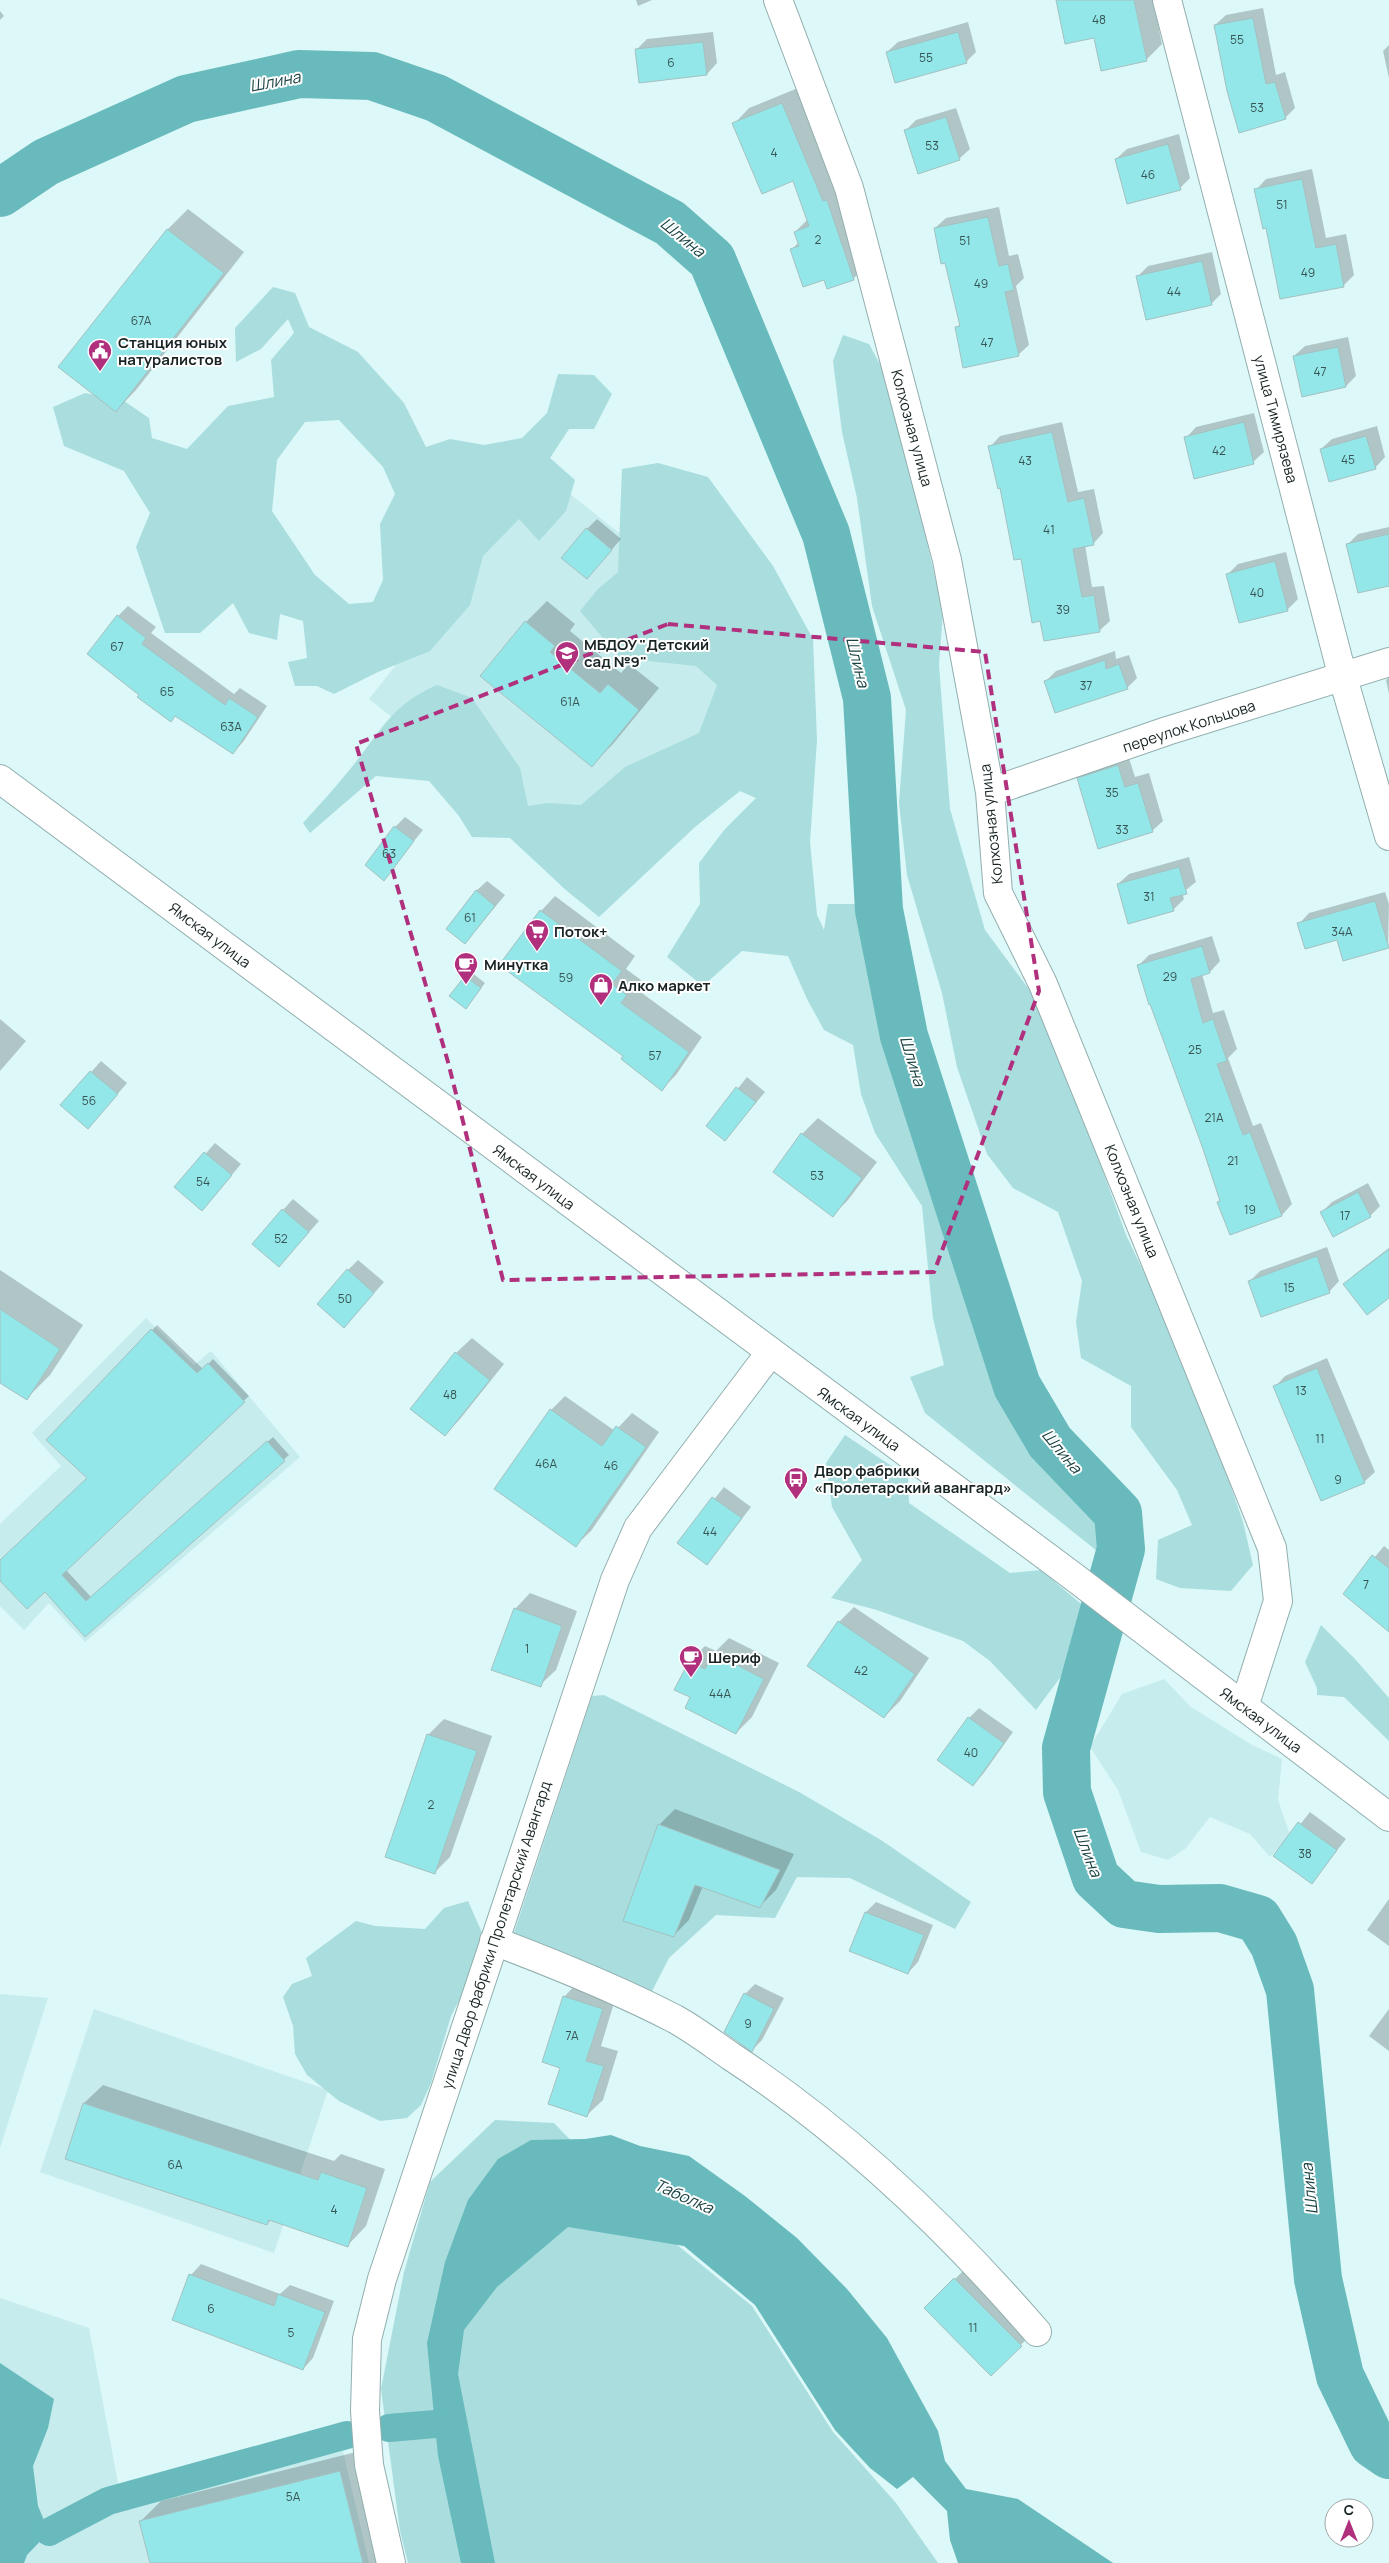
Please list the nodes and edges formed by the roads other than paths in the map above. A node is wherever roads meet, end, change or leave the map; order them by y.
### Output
1 (778, 0) edge
2 (1167, 0) edge
3 (1389, 662) edge
4 (1343, 678) junction
5 (0, 779) edge
6 (990, 792) junction
7 (1389, 836) edge
8 (770, 1353) junction
9 (1244, 1707) junction
10 (1389, 1816) edge
11 (494, 1941) junction
12 (1037, 2332) dead end
13 (390, 2563) edge

1 - 6 main road, Колхозная улица
2 - 4 main road, улица Тимирязева
3 - 4 main road, переулок Кольцова
4 - 6 main road, переулок Кольцова
4 - 7 main road, улица Тимирязева
5 - 8 main road, Ямская улица
6 - 9 main road, Колхозная улица
8 - 9 main road, Ямская улица
8 - 11 main road, улица Двор фабрики Пролетарский Авангард
9 - 10 main road, Ямская улица
11 - 12 main road
11 - 13 main road, улица Двор фабрики Пролетарский Авангард

